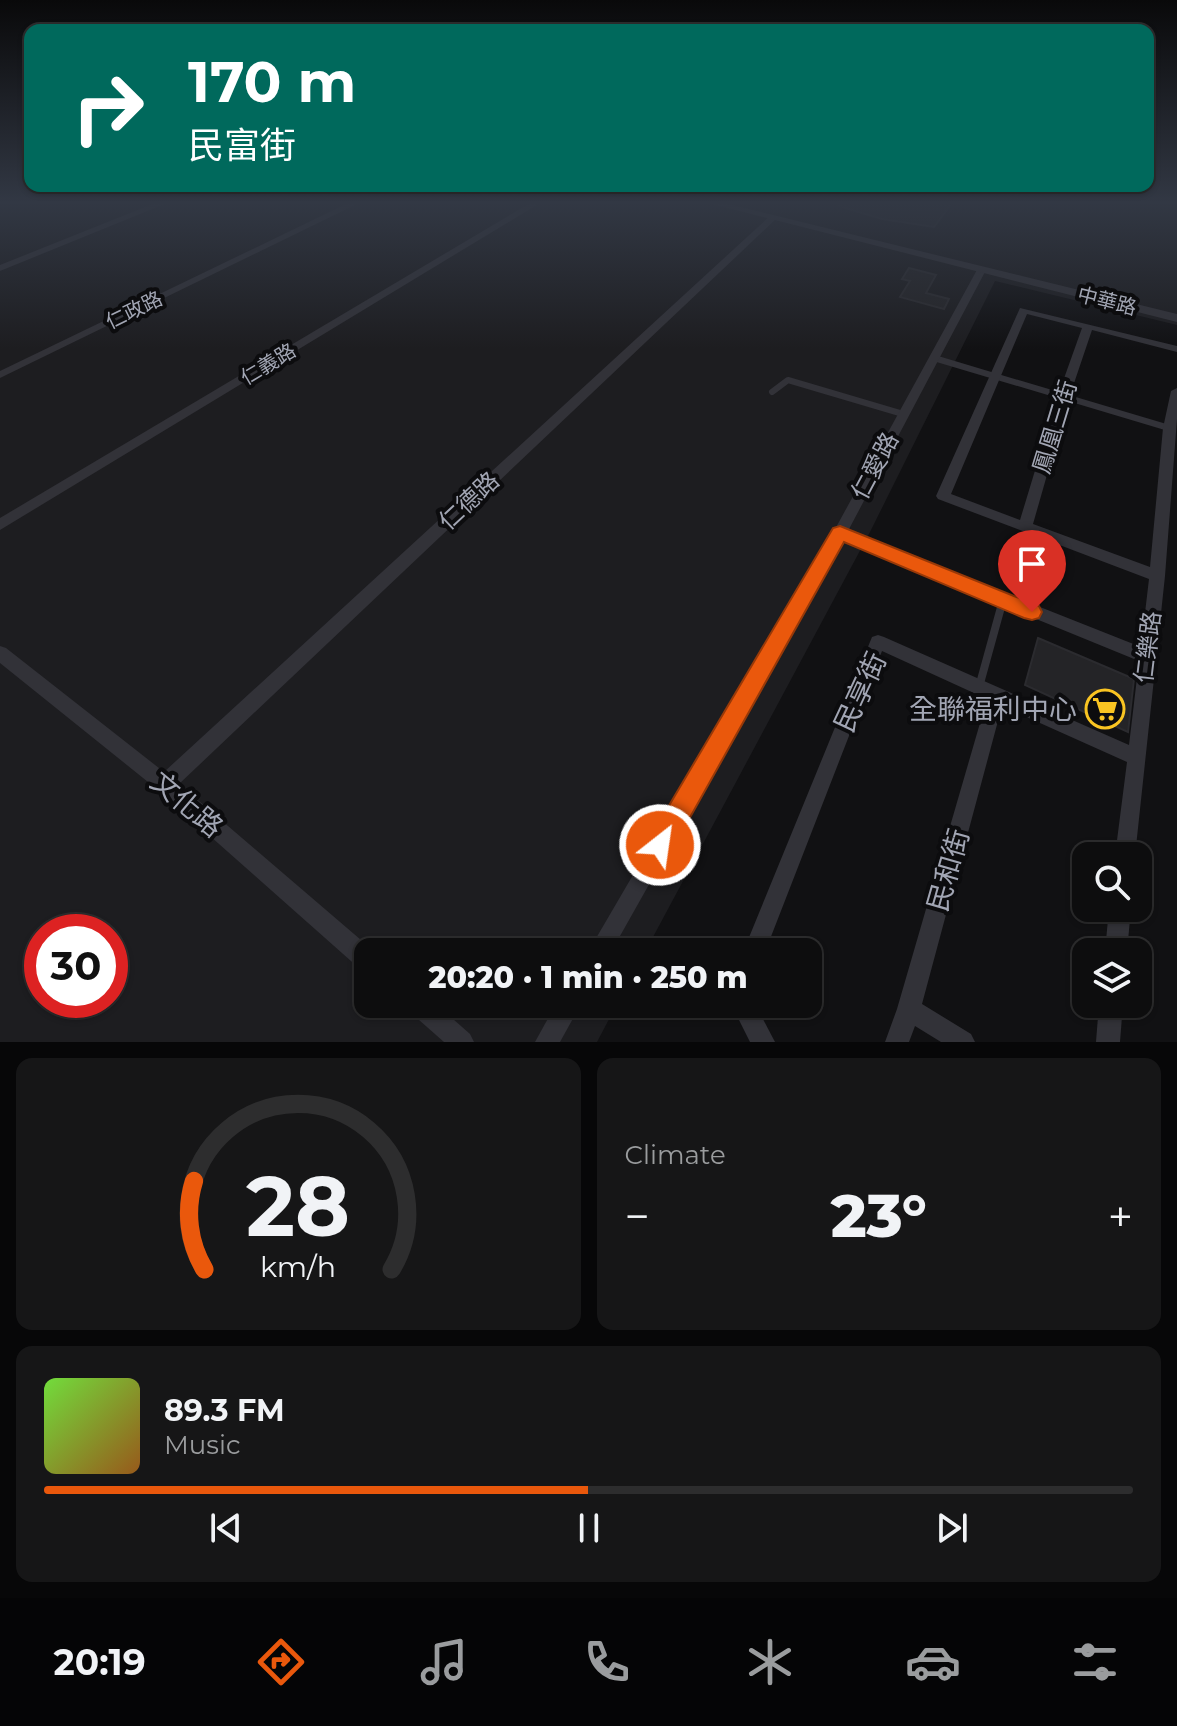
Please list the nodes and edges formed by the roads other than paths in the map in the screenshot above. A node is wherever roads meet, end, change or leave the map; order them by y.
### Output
1 (41, 252) edge
2 (255, 252) edge
3 (455, 252) edge
4 (737, 252) edge
5 (908, 252) edge
6 (0, 268) edge
7 (981, 270) junction
8 (1177, 318) edge
9 (1088, 327) junction
10 (1177, 349) edge
11 (934, 358) junction
12 (0, 375) edge
13 (995, 378) junction
14 (1177, 391) edge
15 (772, 392) dead end
16 (1063, 398) junction
17 (903, 414) junction
18 (1173, 429) edge
19 (0, 525) edge
20 (1025, 528) junction
21 (840, 533) junction
22 (1157, 576) junction
23 (1003, 600) junction
24 (0, 653) edge
25 (1147, 657) junction
26 (988, 693) junction
27 (1134, 756) junction
28 (165, 784) junction
29 (1126, 842) edge
30 (607, 938) edge
31 (760, 938) edge
32 (354, 949) edge
33 (909, 1009) junction
34 (434, 1018) edge
35 (561, 1018) edge
36 (750, 1018) edge
37 (1110, 1018) edge
38 (462, 1042) edge
39 (547, 1042) edge
40 (763, 1042) edge
41 (897, 1042) edge
42 (963, 1042) edge
43 (1108, 1042) edge

1 - 6 street
2 - 12 street, 仁政路
3 - 19 street, 仁義路
4 - 28 street, 仁德路
5 - 7 street, 中華路
7 - 8 street, 中華路
7 - 11 street, 仁愛路
9 - 10 street
9 - 13 street
9 - 16 street, 鳳凰三街
11 - 13 lane
11 - 17 street, 仁愛路
13 - 16 lane
13 - 20 street
14 - 18 street, 仁樂路
15 - 17 lane
16 - 18 lane
16 - 20 street, 鳳凰三街
17 - 21 street, 仁愛路
18 - 22 street, 仁樂路
20 - 22 street
21 - 23 street
21 - 30 street, 仁愛路
22 - 25 street, 仁樂路
23 - 25 street
23 - 26 lane
24 - 28 street, 文化路
25 - 27 street, 仁樂路
26 - 27 street, 民享街
26 - 31 street, 民享街
26 - 33 street, 民和街
27 - 29 street, 仁樂路
28 - 32 street, 文化路
33 - 41 street, 民和街
33 - 42 street
34 - 38 street
35 - 39 street
36 - 40 street
37 - 43 street

